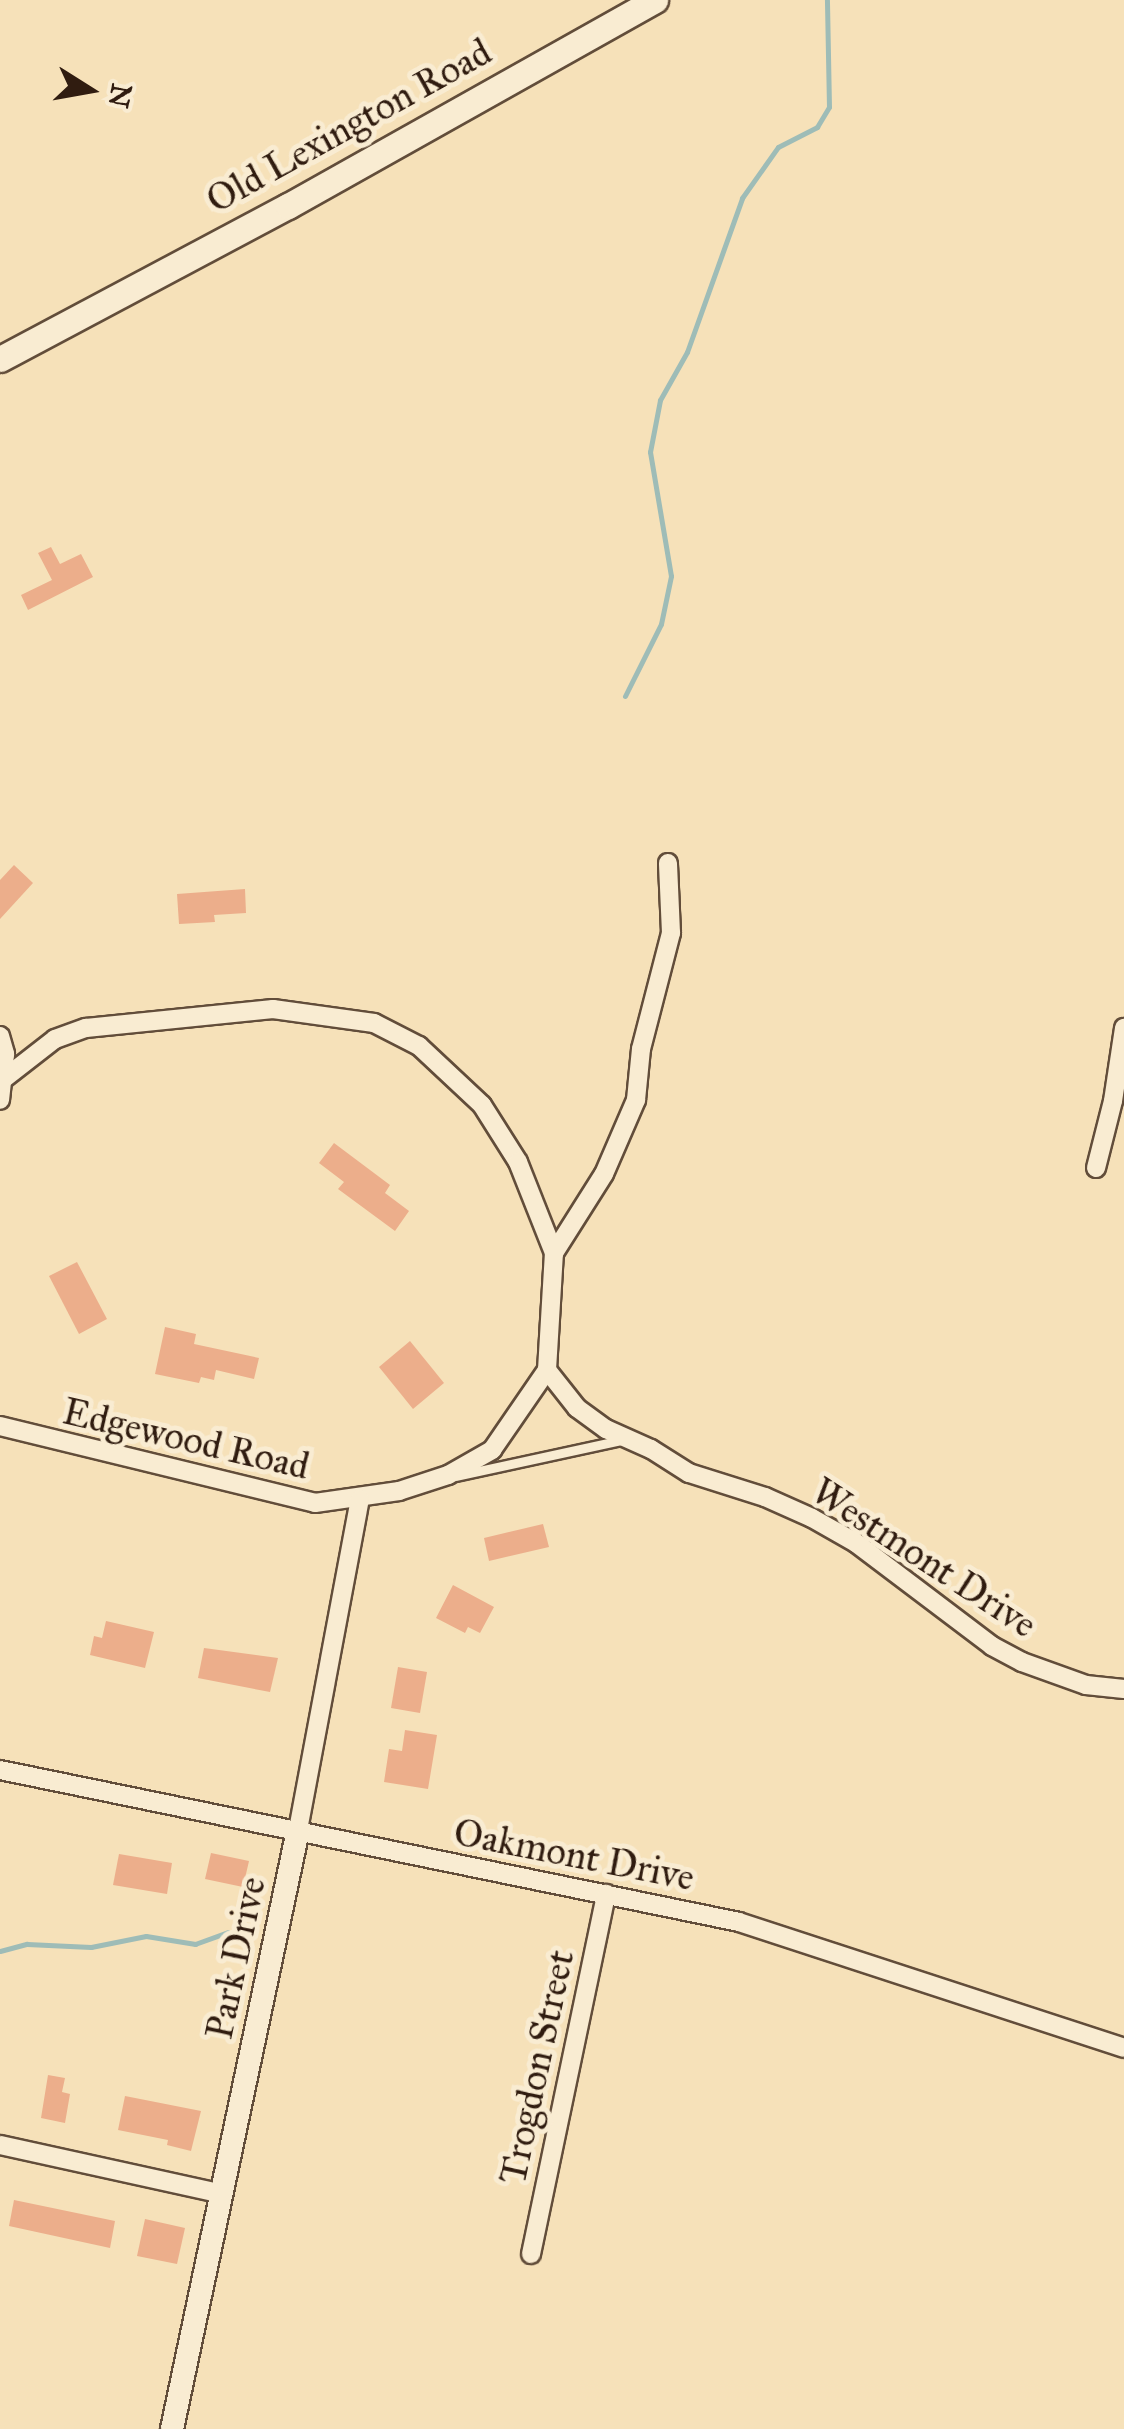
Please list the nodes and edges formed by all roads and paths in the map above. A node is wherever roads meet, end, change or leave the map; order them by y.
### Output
1 (655, 0) edge
2 (0, 359) edge
3 (668, 863) dead end
4 (1124, 1028) edge
5 (0, 1036) edge
6 (1, 1081) edge
7 (0, 1100) edge
8 (1096, 1168) dead end
9 (554, 1253) junction
10 (546, 1370) junction
11 (0, 1426) edge
12 (629, 1439) junction
13 (442, 1478) junction
14 (360, 1500) junction
15 (1124, 1689) edge
16 (0, 1770) edge
17 (298, 1830) junction
18 (606, 1894) junction
19 (1124, 2048) edge
20 (0, 2145) edge
21 (223, 2194) junction
22 (531, 2254) dead end
23 (172, 2429) edge

1 - 2 main road, Old Lexington Road
3 - 9 street
4 - 8 street
5 - 6 street
6 - 7 street
6 - 9 street
9 - 10 street
10 - 12 street, Westmont Drive
10 - 13 street, Edgewood Road
11 - 14 street, Edgewood Road
12 - 13 lane
12 - 15 street, Westmont Drive
13 - 14 street, Edgewood Road
14 - 17 street, Park Drive
16 - 17 street, Oakmont Drive
17 - 18 street, Oakmont Drive
17 - 21 street, Park Drive
18 - 19 street, Oakmont Drive
18 - 22 street, Trogdon Street
20 - 21 street
21 - 23 street, Park Drive

